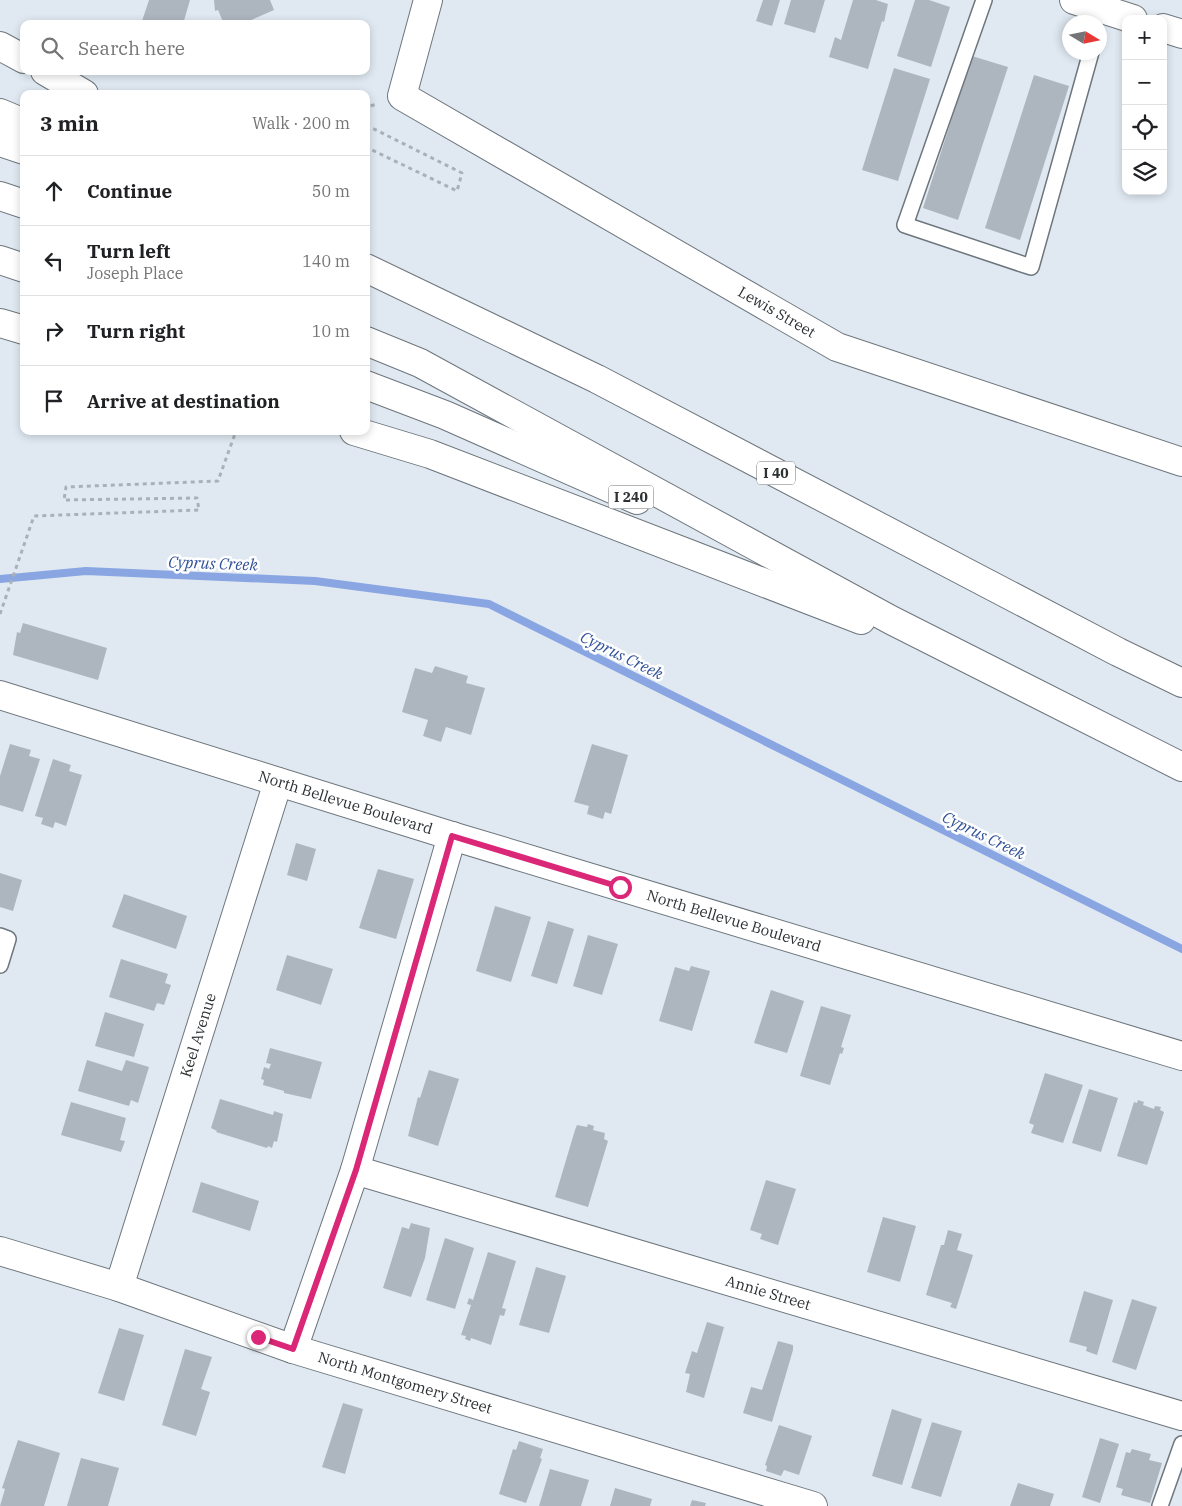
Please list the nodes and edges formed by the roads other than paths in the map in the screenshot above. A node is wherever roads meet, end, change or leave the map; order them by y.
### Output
1 (428, 0) edge
2 (984, 0) edge
3 (1074, 0) edge
4 (1098, 15) edge
5 (1107, 17) edge
6 (1122, 18) edge
7 (1167, 29) edge
8 (1182, 34) edge
9 (0, 46) edge
10 (20, 57) edge
11 (1089, 60) edge
12 (52, 75) edge
13 (77, 90) edge
14 (0, 113) edge
15 (20, 121) edge
16 (0, 142) edge
17 (20, 149) edge
18 (0, 196) edge
19 (20, 203) edge
20 (0, 260) edge
21 (20, 267) edge
22 (370, 270) edge
23 (0, 323) edge
24 (20, 329) edge
25 (370, 342) edge
26 (370, 387) edge
27 (367, 435) edge
28 (1182, 462) edge
29 (891, 620) junction
30 (970, 662) junction
31 (1182, 683) edge
32 (0, 695) edge
33 (1182, 767) edge
34 (278, 782) junction
35 (452, 836) junction
36 (0, 936) edge
37 (0, 964) edge
38 (1182, 1056) edge
39 (356, 1170) junction
40 (0, 1251) edge
41 (119, 1287) junction
42 (293, 1349) junction
43 (1182, 1416) edge
44 (1182, 1444) edge
45 (813, 1506) edge
46 (1160, 1506) edge

1 - 28 main road, Lewis Street
2 - 11 lane
3 - 4 main road
5 - 6 main road
7 - 8 main road
9 - 10 main road
12 - 13 main road
14 - 15 main road
16 - 17 main road
18 - 19 main road
20 - 21 main road
22 - 31 main road, I 40
23 - 24 main road
25 - 29 main road
26 - 29 main road, I 240
27 - 30 main road
29 - 30 main road
30 - 33 main road
32 - 34 main road, North Bellevue Boulevard
34 - 35 main road, North Bellevue Boulevard
34 - 41 main road, Keel Avenue
35 - 38 main road, North Bellevue Boulevard
35 - 39 main road
36 - 37 lane
39 - 42 main road
39 - 43 main road, Annie Street
40 - 41 main road, North Montgomery Street
41 - 42 main road, North Montgomery Street
42 - 45 main road, North Montgomery Street
44 - 46 lane

